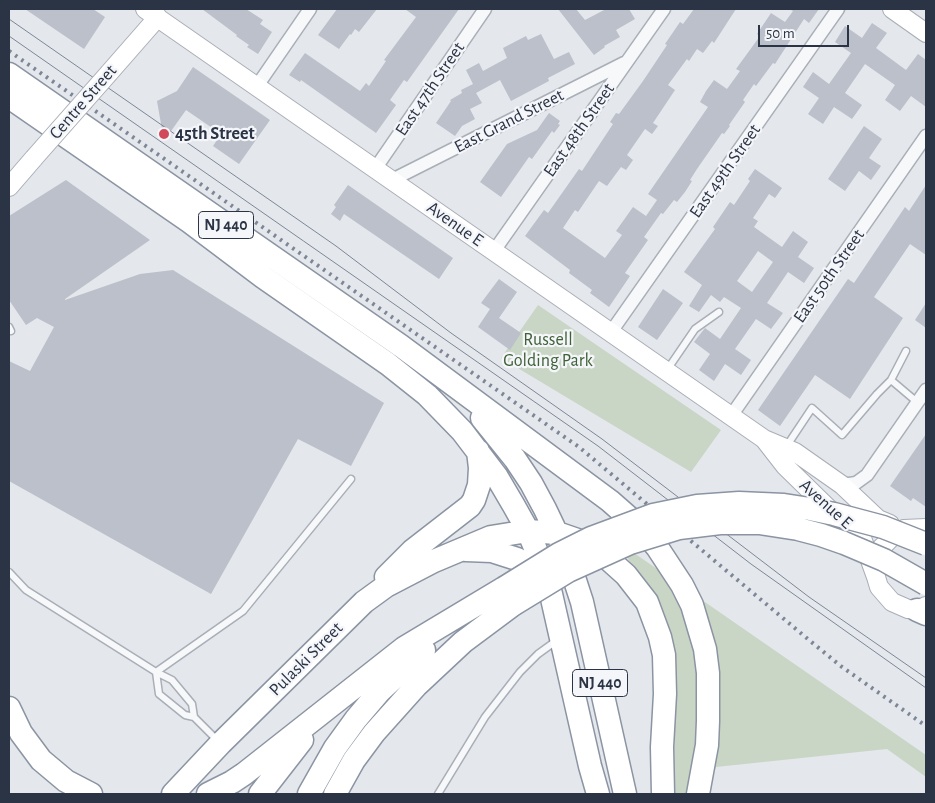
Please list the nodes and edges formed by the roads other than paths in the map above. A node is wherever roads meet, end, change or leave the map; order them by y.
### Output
1 (310, 9) edge
2 (485, 9) edge
3 (664, 9) edge
4 (838, 9) edge
5 (892, 9) edge
6 (152, 13) edge
7 (926, 33) edge
8 (626, 62) junction
9 (9, 74) edge
10 (257, 86) junction
11 (9, 97) edge
12 (926, 136) edge
13 (375, 169) junction
14 (392, 180) junction
15 (9, 187) edge
16 (494, 251) junction
17 (719, 312) dead end
18 (611, 332) junction
19 (906, 351) dead end
20 (666, 371) junction
21 (442, 378) junction
22 (892, 380) junction
23 (926, 390) edge
24 (917, 402) junction
25 (732, 416) junction
26 (764, 439) junction
27 (786, 448) junction
28 (478, 450) junction
29 (351, 478) dead end
30 (842, 486) junction
31 (528, 531) junction
32 (557, 533) junction
33 (922, 533) edge
34 (460, 551) junction
35 (614, 564) junction
36 (9, 572) edge
37 (573, 572) junction
38 (876, 577) junction
39 (926, 584) edge
40 (551, 594) junction
41 (509, 596) junction
42 (364, 602) junction
43 (923, 610) edge
44 (562, 638) junction
45 (567, 663) junction
46 (156, 672) junction
47 (340, 699) junction
48 (9, 708) edge
49 (194, 717) junction
50 (221, 743) junction
51 (213, 792) edge
52 (92, 794) edge
53 (173, 794) edge
54 (260, 794) edge
55 (309, 794) edge
56 (335, 794) edge
57 (438, 794) edge
58 (582, 794) edge
59 (598, 794) edge
60 (625, 794) edge
61 (663, 794) edge
62 (698, 794) edge

1 - 10 street
2 - 13 street, East 47th Street
3 - 8 street, East 48th Street
4 - 18 street, East 49th Street
5 - 7 main road
6 - 10 main road, Avenue E
6 - 15 main road, Centre Street, bridge
8 - 14 street, East Grand Street
8 - 16 street, East 48th Street
9 - 21 highway, NJ 440
10 - 13 main road, Avenue E
11 - 28 highway, NJ 440
12 - 25 street, East 50th Street
13 - 14 main road, Avenue E
14 - 16 main road, Avenue E
16 - 18 main road, Avenue E
17 - 20 lane
18 - 20 main road, Avenue E
19 - 22 lane
20 - 25 main road, Avenue E
21 - 32 highway, NJ 440
21 - 62 highway
22 - 24 lane
22 - 27 lane
23 - 24 street
24 - 30 street
25 - 26 main road, Avenue E
26 - 27 main road, Avenue E
26 - 38 main road, Avenue E
27 - 30 main road, Avenue E
28 - 31 highway, NJ 440
28 - 42 highway
29 - 46 lane
30 - 33 main road, Avenue E
31 - 32 highway, Pulaski Street
31 - 34 highway, Pulaski Street
31 - 40 highway, NJ 440
32 - 35 highway, Pulaski Street
32 - 37 highway, NJ 440
33 - 38 main road
33 - 41 highway, bridge
34 - 40 highway, Pulaski Street
34 - 42 highway, Pulaski Street
35 - 37 highway
35 - 61 highway, Pulaski Street
36 - 46 lane
37 - 40 highway
37 - 60 highway, NJ 440
38 - 43 main road, Avenue E
39 - 41 highway, bridge
40 - 44 highway, NJ 440
41 - 47 highway
41 - 55 highway
41 - 56 highway
42 - 50 highway, Pulaski Street
44 - 45 highway, NJ 440
44 - 57 lane
45 - 58 highway
45 - 59 highway, NJ 440
46 - 49 lane
46 - 49 lane
47 - 51 highway
47 - 54 highway
48 - 52 highway
49 - 50 lane
50 - 53 highway, Pulaski Street

